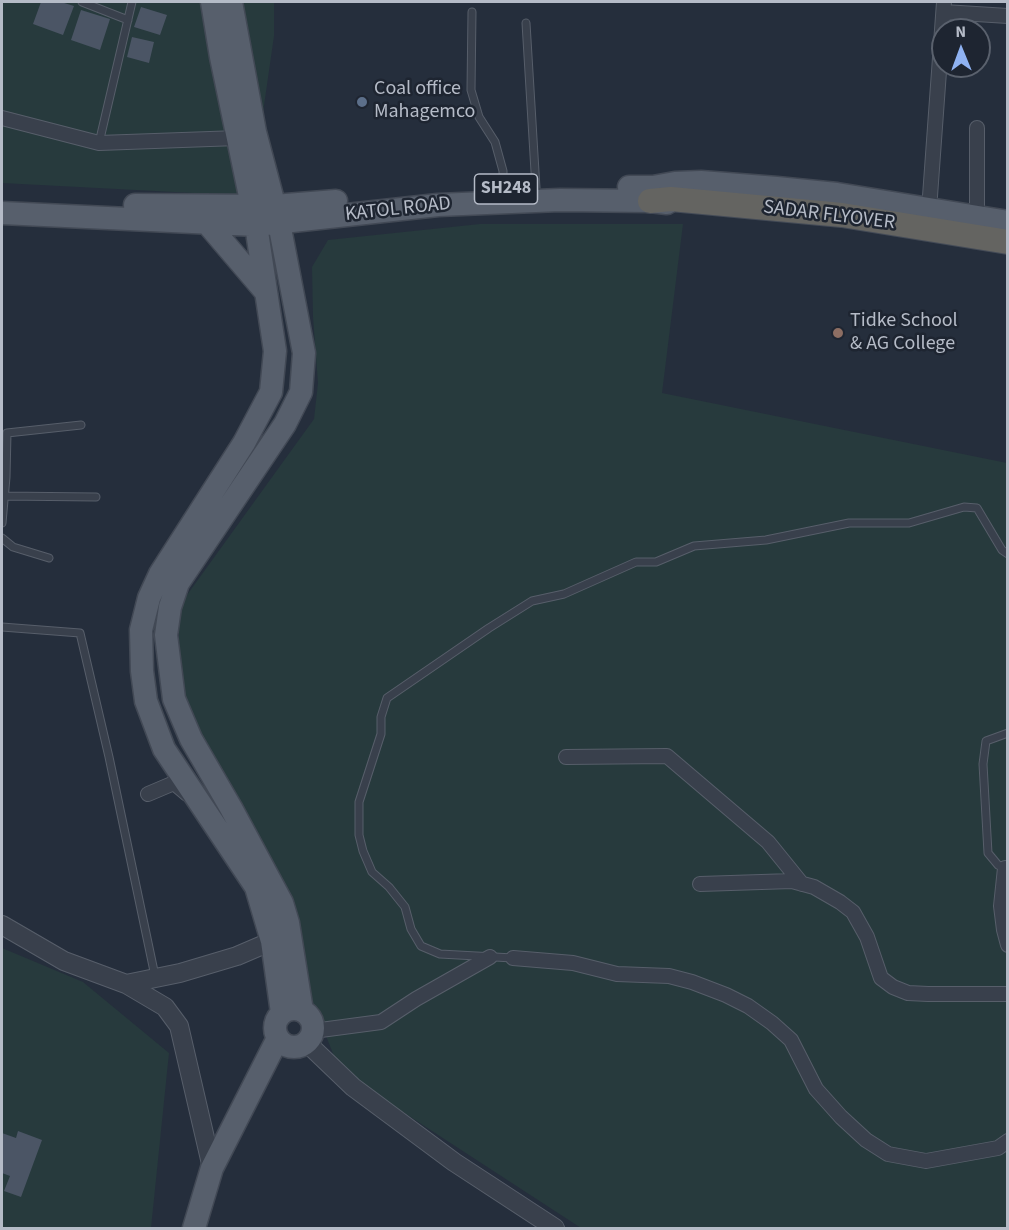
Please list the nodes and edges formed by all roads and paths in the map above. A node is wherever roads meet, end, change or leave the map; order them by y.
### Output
1 (82, 2) edge
2 (132, 2) edge
3 (212, 2) edge
4 (231, 2) edge
5 (944, 7) edge
6 (472, 12) dead end
7 (1008, 16) edge
8 (128, 20) junction
9 (526, 23) dead end
10 (2, 118) edge
11 (976, 128) dead end
12 (238, 138) junction
13 (99, 143) junction
14 (536, 188) junction
15 (503, 189) junction
16 (652, 194) junction
17 (701, 196) junction
18 (2, 198) edge
19 (929, 210) junction
20 (2, 213) edge
21 (277, 214) junction
22 (253, 216) junction
23 (977, 216) junction
24 (1008, 222) edge
25 (207, 223) junction
26 (1008, 236) edge
27 (1008, 242) edge
28 (1008, 252) edge
29 (266, 293) junction
30 (81, 425) dead end
31 (4, 432) edge
32 (3, 496) junction
33 (96, 497) dead end
34 (2, 523) edge
35 (2, 538) edge
36 (1008, 554) edge
37 (50, 558) dead end
38 (2, 627) edge
39 (1008, 733) edge
40 (567, 757) dead end
41 (148, 794) dead end
42 (201, 806) junction
43 (1006, 869) edge
44 (700, 884) dead end
45 (802, 884) junction
46 (2, 926) edge
47 (272, 941) junction
48 (1008, 945) edge
49 (490, 957) junction
50 (513, 958) joint
51 (155, 977) junction
52 (126, 984) junction
53 (1008, 994) edge
54 (292, 1012) junction
55 (310, 1036) junction
56 (278, 1038) junction
57 (1008, 1141) edge
58 (212, 1168) junction
59 (194, 1228) edge
60 (555, 1228) edge

1 - 8 lane
2 - 8 lane
3 - 12 main road
4 - 21 main road
5 - 7 street
5 - 19 street
6 - 15 lane
8 - 13 lane
9 - 14 lane
10 - 13 street
11 - 23 street
12 - 13 street
12 - 22 main road
14 - 15 main road, KATOL ROAD / SH248
14 - 16 main road, KATOL ROAD / SH248
15 - 21 main road, KATOL ROAD / SH248
16 - 17 highway, SADAR FLYOVER
16 - 19 main road, KATOL ROAD / SH248
16 - 21 main road, KATOL ROAD / SH248
16 - 28 main road, KATOL ROAD / SH248
17 - 26 highway, SADAR FLYOVER
17 - 27 highway, SADAR FLYOVER
18 - 22 main road, KATOL ROAD / SH248
19 - 23 main road, KATOL ROAD / SH248
20 - 25 main road, KATOL ROAD / SH248
21 - 22 main road, KATOL ROAD / SH248
21 - 54 main road
22 - 25 main road, KATOL ROAD / SH248
22 - 29 main road
23 - 24 main road, KATOL ROAD / SH248
25 - 29 main road
29 - 42 main road
30 - 31 lane
31 - 32 lane
32 - 33 lane
32 - 34 lane
35 - 37 lane
36 - 49 lane
38 - 51 lane
39 - 43 lane
40 - 45 street
41 - 42 street
42 - 47 main road
43 - 48 street
44 - 45 street
45 - 53 street
46 - 52 street
47 - 51 street
47 - 54 main road
49 - 50 lane
49 - 55 street
50 - 57 street
51 - 52 street
52 - 58 street
54 - 55 main road
54 - 56 main road
55 - 56 main road
55 - 60 street
56 - 58 main road
58 - 59 main road

